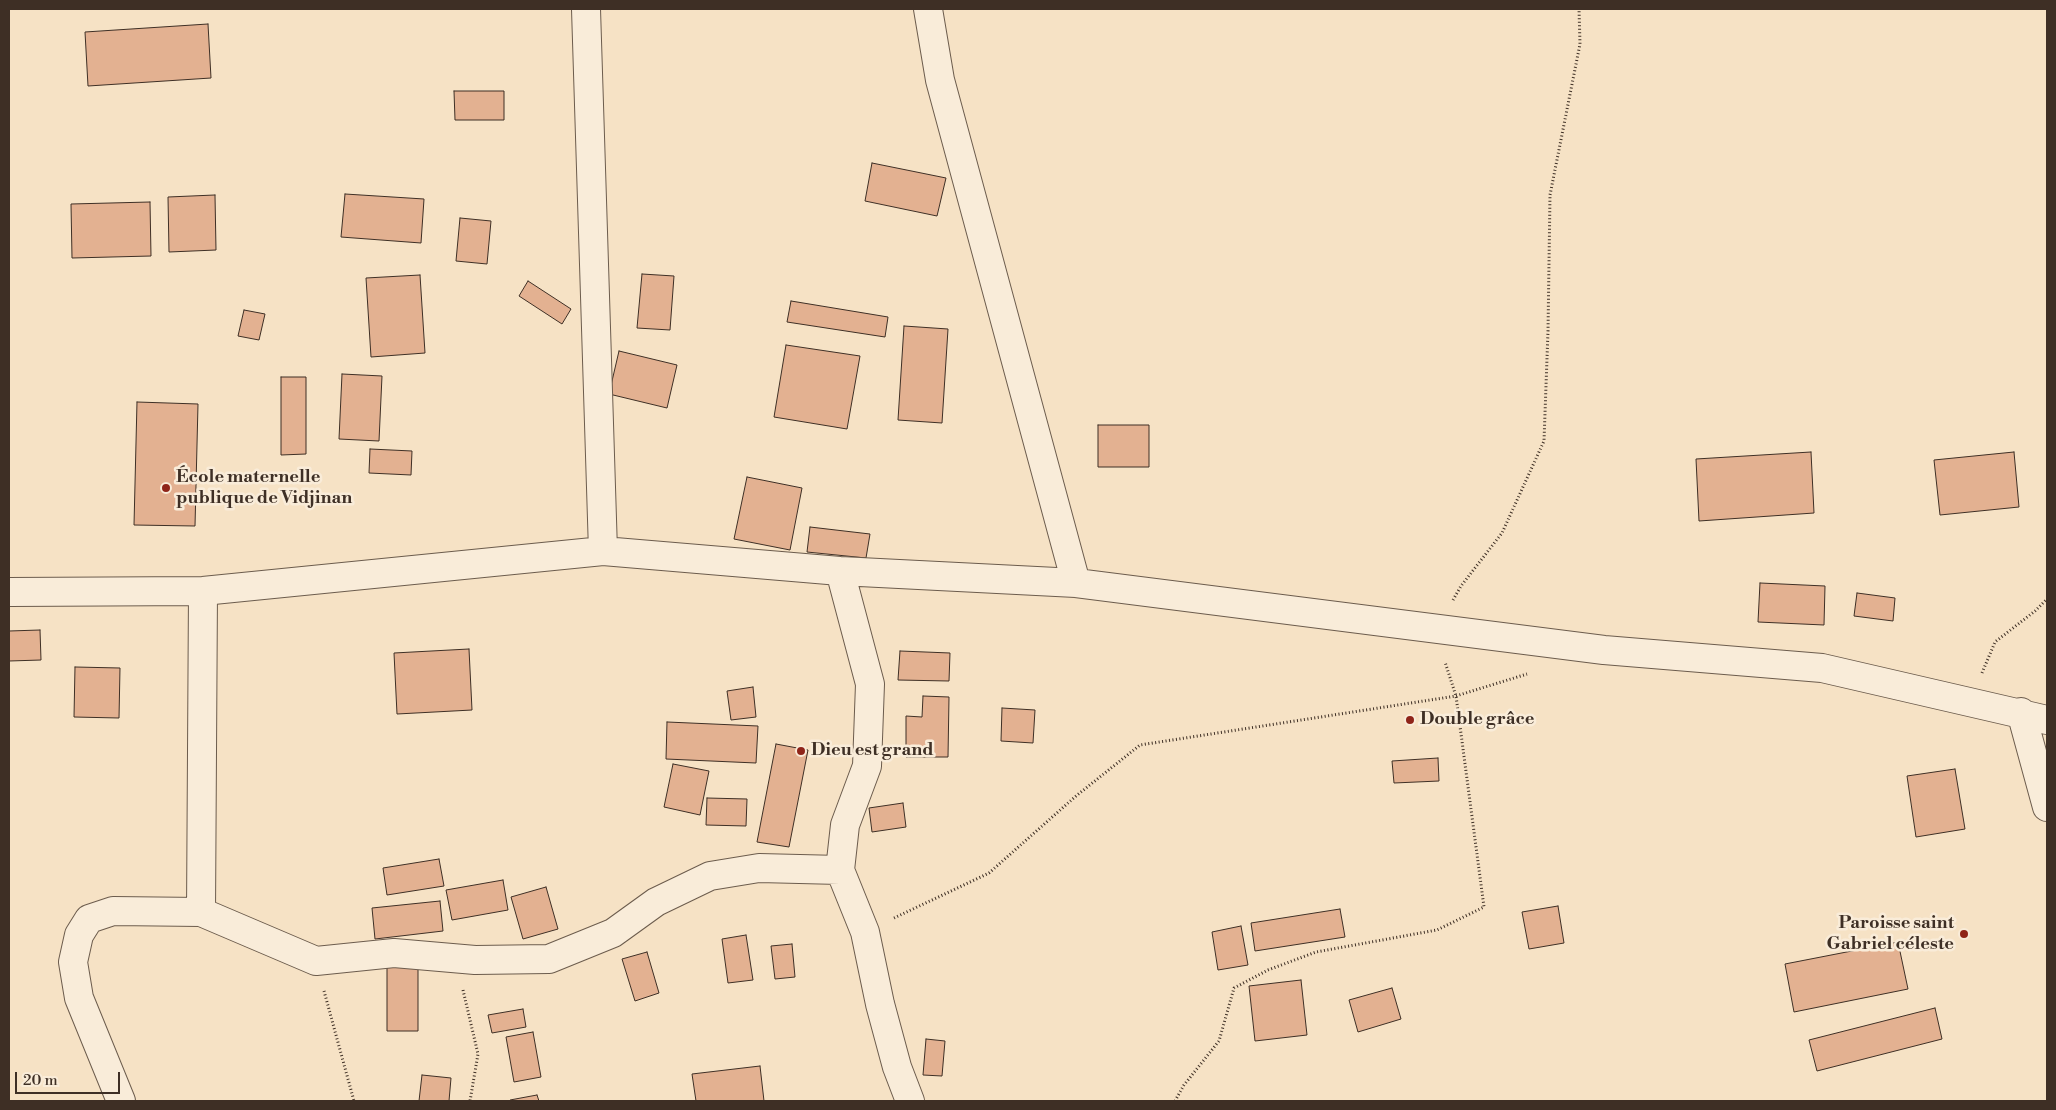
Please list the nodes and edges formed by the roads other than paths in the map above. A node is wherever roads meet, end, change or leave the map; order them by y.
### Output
1 (586, 9) edge
2 (928, 9) edge
3 (603, 551) junction
4 (840, 570) junction
5 (1076, 583) junction
6 (203, 591) junction
7 (9, 592) edge
8 (2021, 712) junction
9 (2047, 720) edge
10 (2047, 807) edge
11 (840, 870) junction
12 (201, 912) junction
13 (122, 1101) edge
14 (910, 1101) edge

1 - 3 street
2 - 5 street
3 - 4 street
3 - 6 street
4 - 5 street
4 - 11 street
5 - 8 street
6 - 7 street
6 - 12 street
8 - 9 street
8 - 10 street
11 - 12 street
11 - 14 street
12 - 13 street

